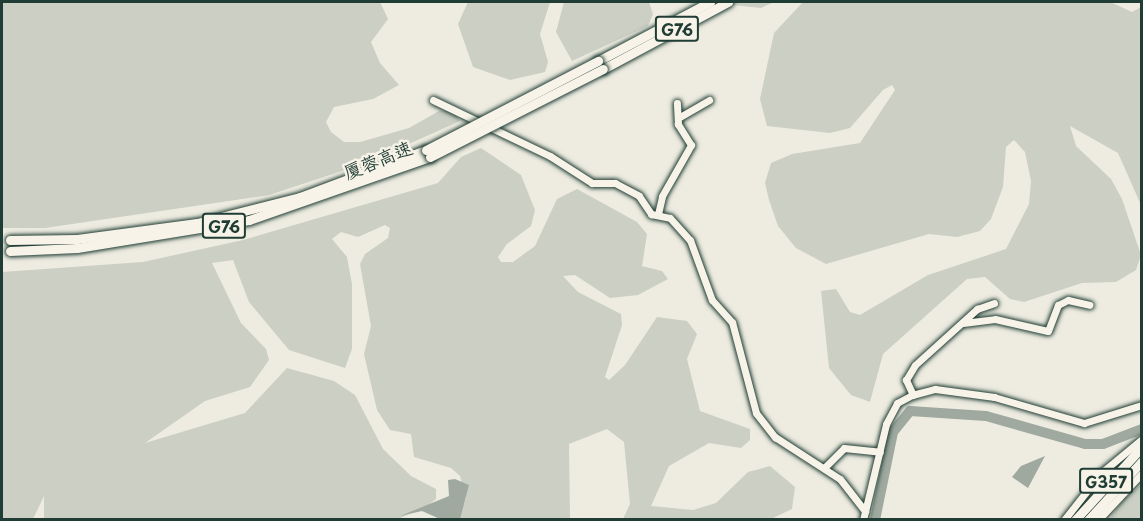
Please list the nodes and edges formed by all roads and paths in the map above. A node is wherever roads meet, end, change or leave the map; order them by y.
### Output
1 (710, 2) edge
2 (728, 2) edge
3 (625, 53) junction
4 (434, 100) dead end
5 (709, 100) dead end
6 (677, 103) dead end
7 (678, 118) junction
8 (428, 154) junction
9 (658, 214) junction
10 (10, 240) dead end
11 (10, 251) dead end
12 (994, 303) dead end
13 (1089, 304) dead end
14 (963, 323) junction
15 (913, 395) junction
16 (1142, 405) edge
17 (1142, 439) edge
18 (1142, 447) edge
19 (880, 452) junction
20 (1142, 461) edge
21 (824, 468) junction
22 (1142, 473) edge
23 (865, 511) junction
24 (862, 519) edge
25 (1064, 519) edge
26 (1075, 519) edge
27 (1088, 519) edge
28 (1098, 519) edge

1 - 3 highway, 厦蓉高速 / G76
2 - 3 highway, 厦蓉高速 / G76
3 - 8 highway, 厦蓉高速 / G76, bridge
4 - 9 street
5 - 7 street
6 - 7 street
7 - 9 street
8 - 10 highway, 厦蓉高速 / G76
8 - 11 highway, 厦蓉高速 / G76
9 - 21 street
12 - 14 street
13 - 14 street
14 - 15 street
15 - 16 street
15 - 19 street
17 - 25 street
18 - 26 highway, G357
19 - 21 street
19 - 23 street
20 - 27 highway, G357
21 - 23 street
22 - 28 street
23 - 24 street

